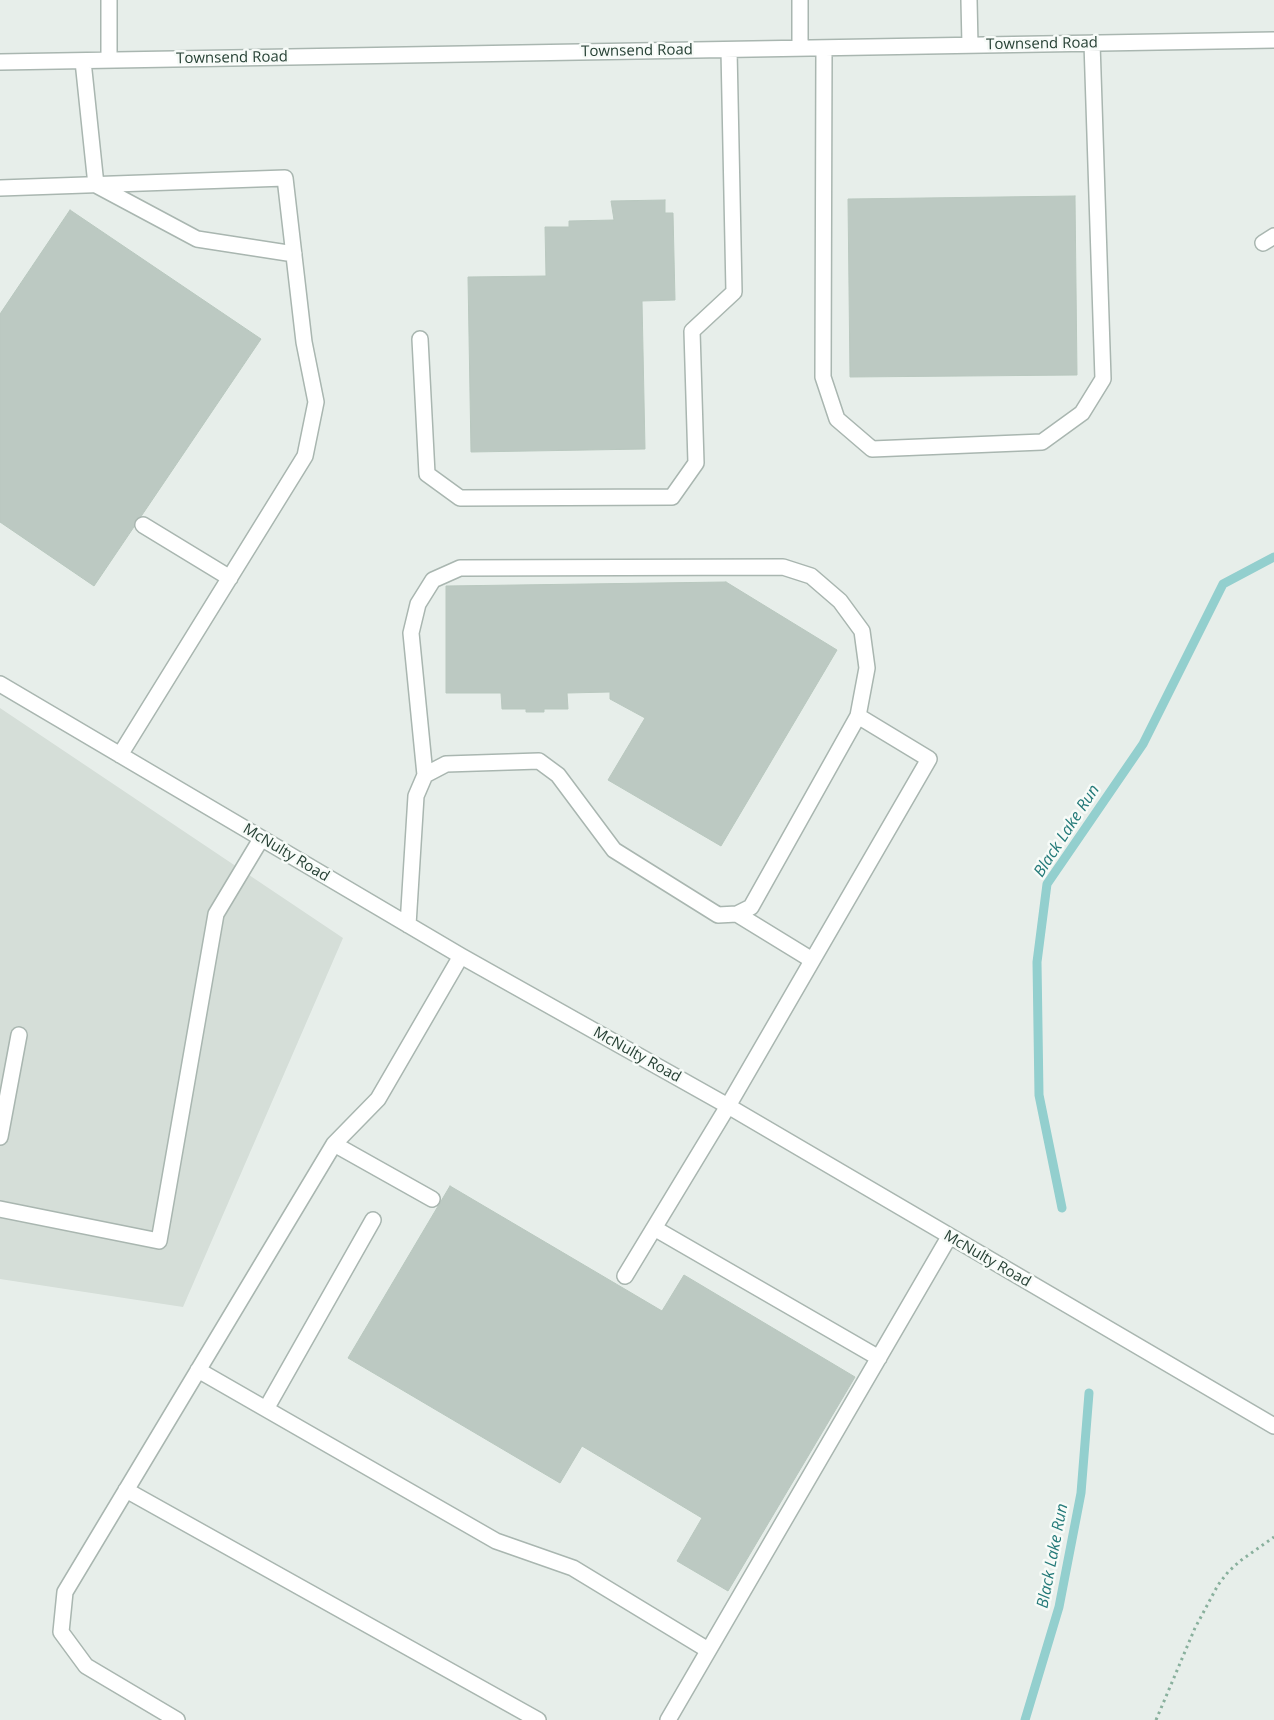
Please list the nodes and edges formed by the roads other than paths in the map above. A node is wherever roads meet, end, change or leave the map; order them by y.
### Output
1 (109, 0) edge
2 (800, 0) edge
3 (969, 0) edge
4 (1274, 40) edge
5 (1092, 44) junction
6 (970, 45) junction
7 (800, 48) junction
8 (824, 48) junction
9 (729, 50) junction
10 (109, 60) junction
11 (83, 61) junction
12 (0, 62) edge
13 (96, 185) junction
14 (0, 188) edge
15 (294, 254) junction
16 (420, 339) dead end
17 (143, 525) dead end
18 (230, 578) junction
19 (0, 684) edge
20 (858, 716) junction
21 (120, 755) junction
22 (426, 776) junction
23 (261, 839) junction
24 (737, 914) junction
25 (408, 925) junction
26 (461, 956) junction
27 (812, 960) junction
28 (19, 1035) dead end
29 (728, 1106) junction
30 (0, 1137) edge
31 (334, 1144) junction
32 (432, 1199) dead end
33 (0, 1209) edge
34 (373, 1220) dead end
35 (654, 1228) junction
36 (949, 1236) junction
37 (625, 1276) dead end
38 (879, 1358) junction
39 (198, 1370) junction
40 (266, 1409) junction
41 (1274, 1426) edge
42 (126, 1490) junction
43 (708, 1650) junction
44 (177, 1720) edge
45 (538, 1720) edge
46 (668, 1720) edge

1 - 10 street
2 - 7 street
3 - 6 street
4 - 5 street, Townsend Road
5 - 6 street, Townsend Road
5 - 8 street
6 - 8 street, Townsend Road
7 - 8 street, Townsend Road
7 - 9 street, Townsend Road
9 - 10 street, Townsend Road
9 - 16 street
10 - 11 street, Townsend Road
11 - 12 street, Townsend Road
11 - 13 street
13 - 14 street
13 - 15 street
13 - 15 street
15 - 18 street
17 - 18 street
18 - 21 street
19 - 21 street, McNulty Road
20 - 22 street
20 - 24 street
20 - 27 street
21 - 23 street, McNulty Road
22 - 24 street
22 - 25 street
23 - 25 street, McNulty Road
23 - 33 street
24 - 27 street
25 - 26 street, McNulty Road
26 - 29 street, McNulty Road
26 - 31 street
27 - 29 street
28 - 30 street
29 - 35 street
29 - 36 street, McNulty Road
31 - 32 street
31 - 39 street
34 - 40 street
35 - 37 street
35 - 38 street
36 - 38 street
36 - 41 street, McNulty Road
38 - 43 street
39 - 40 street
39 - 42 street
40 - 43 street
42 - 44 street
42 - 45 street
43 - 46 street

